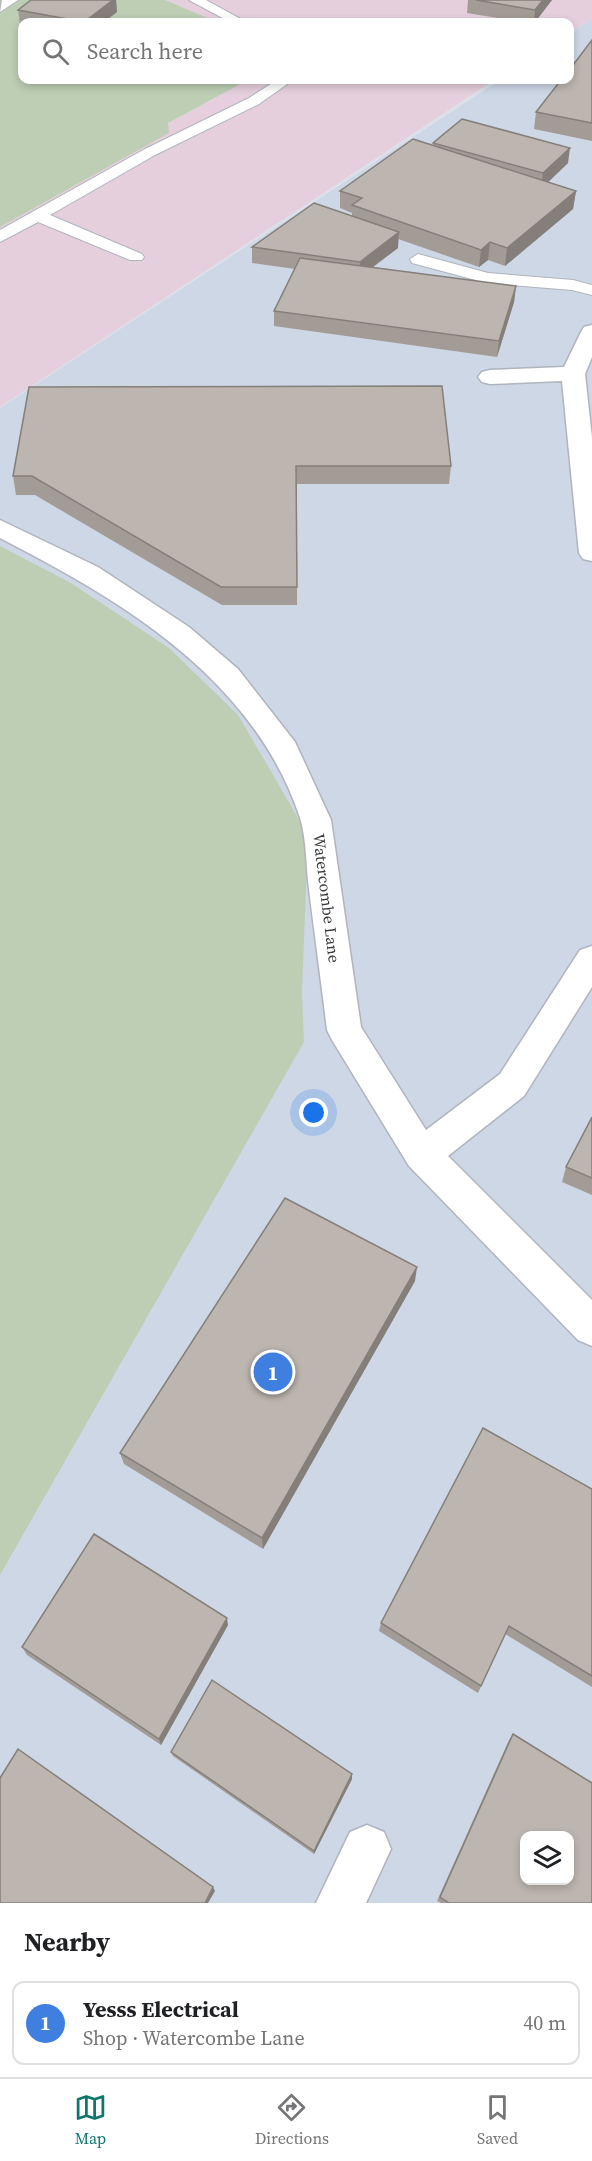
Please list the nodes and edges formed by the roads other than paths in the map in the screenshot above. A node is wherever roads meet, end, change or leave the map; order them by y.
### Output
1 (11, 0) edge
2 (196, 0) edge
3 (0, 8) edge
4 (231, 18) edge
5 (280, 84) edge
6 (38, 216) junction
7 (0, 237) edge
8 (136, 257) dead end
9 (418, 259) dead end
10 (592, 290) edge
11 (592, 332) edge
12 (573, 374) junction
13 (490, 377) dead end
14 (587, 457) edge
15 (0, 528) edge
16 (592, 553) edge
17 (592, 959) edge
18 (422, 1155) junction
19 (592, 1327) edge
20 (367, 1849) dead end
21 (340, 1903) edge

1 - 3 lane
2 - 4 lane
5 - 6 lane
6 - 7 lane
6 - 8 lane
9 - 10 lane
11 - 12 street
12 - 13 street
12 - 14 street
14 - 16 street
15 - 18 street, Watercombe Lane
17 - 18 street
18 - 19 street, Watercombe Lane
20 - 21 street

